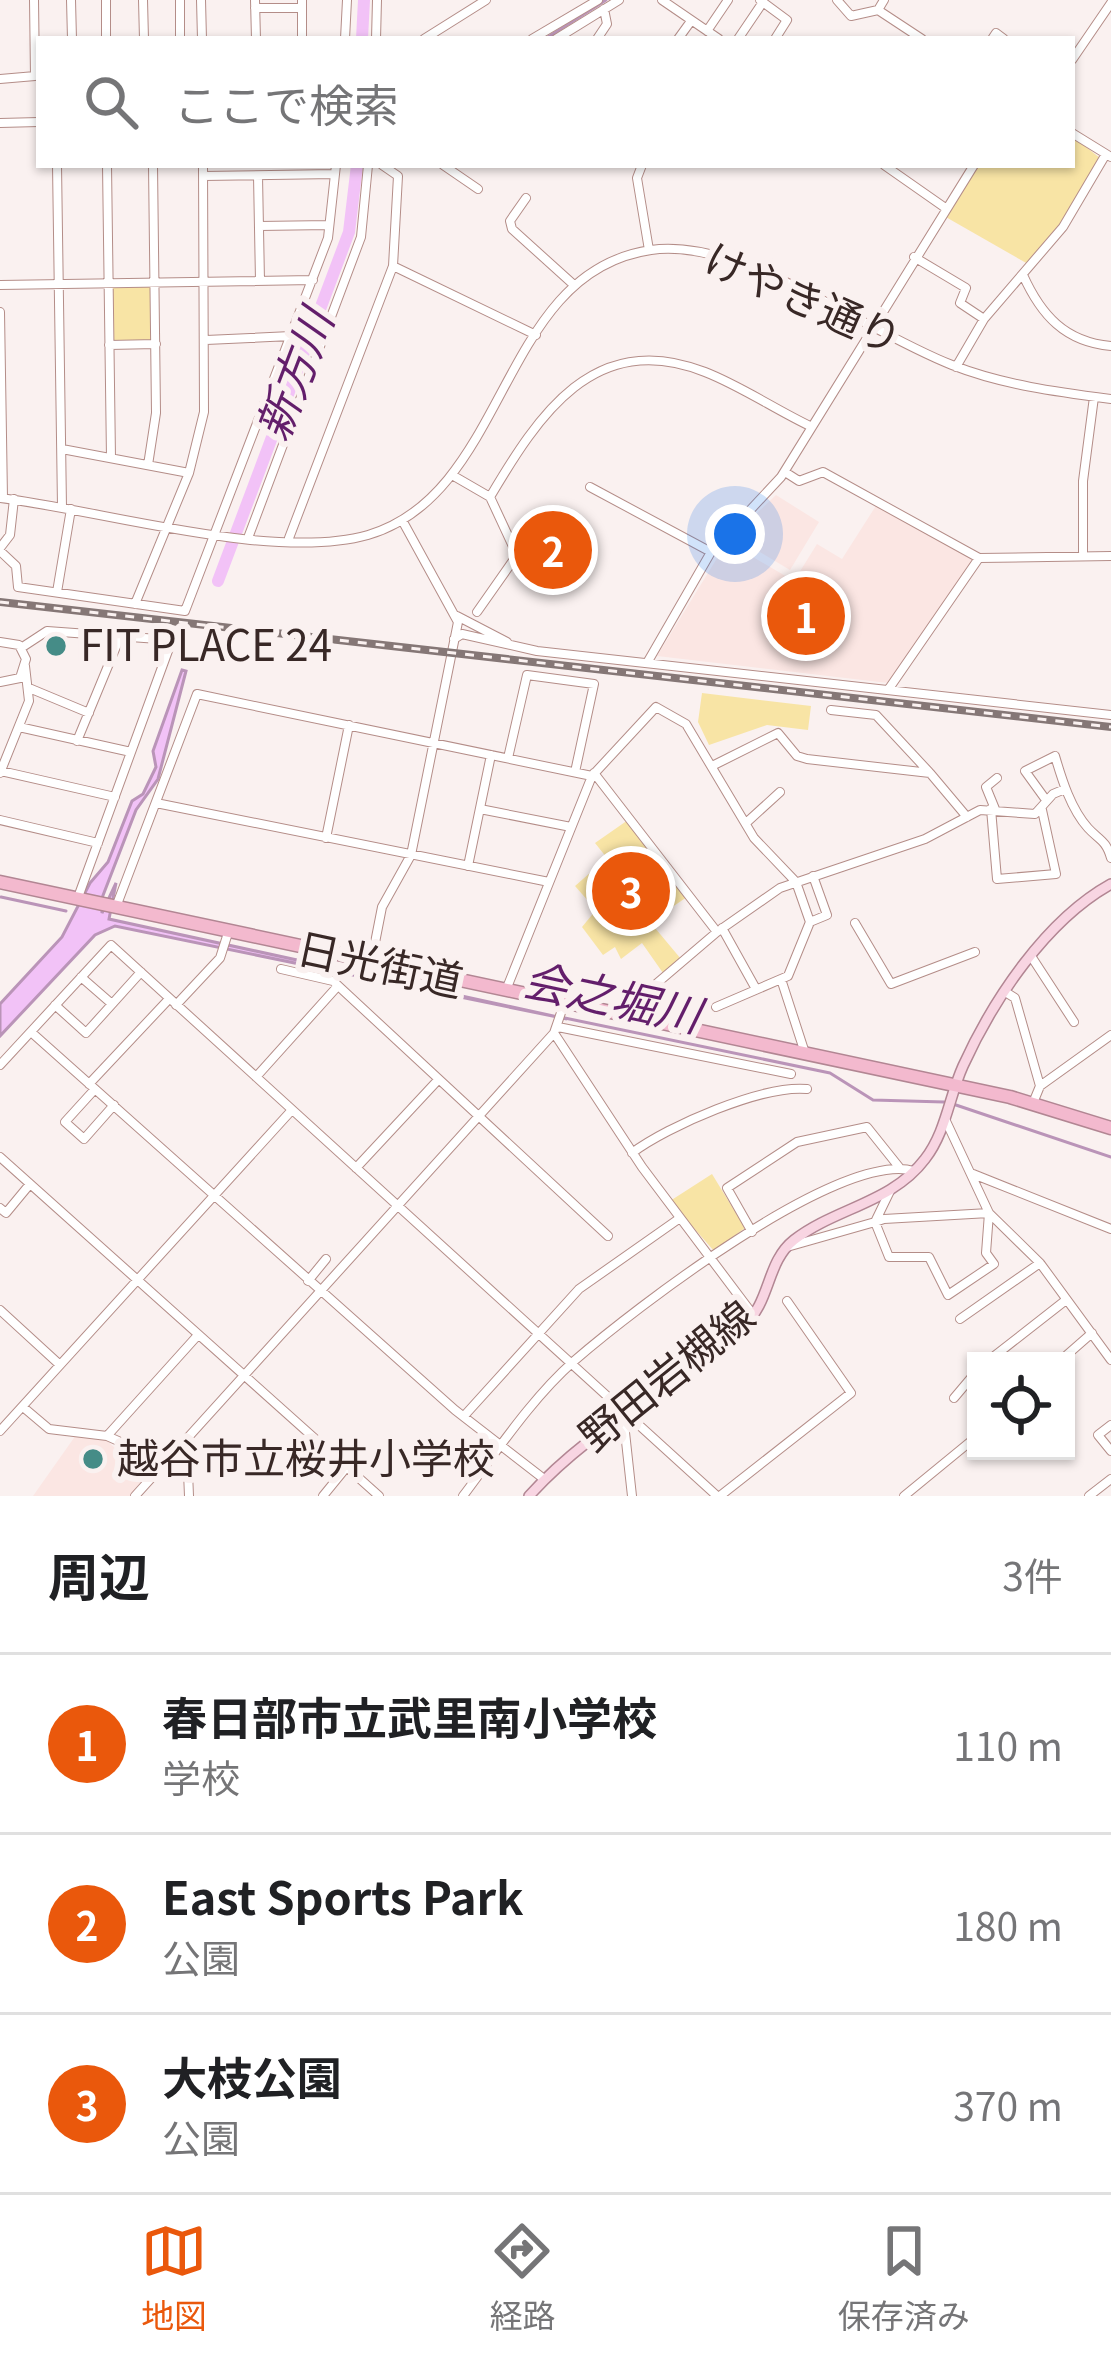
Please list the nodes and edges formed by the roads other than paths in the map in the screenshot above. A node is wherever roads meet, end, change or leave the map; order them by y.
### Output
1 (34, 0) edge
2 (70, 0) edge
3 (106, 0) edge
4 (143, 0) edge
5 (180, 0) edge
6 (201, 0) edge
7 (346, 0) edge
8 (377, 0) edge
9 (486, 0) edge
10 (619, 0) edge
11 (662, 0) edge
12 (728, 0) edge
13 (837, 0) edge
14 (884, 0) edge
15 (761, 1) edge
16 (597, 3) edge
17 (1111, 3) edge
18 (255, 4) edge
19 (302, 4) edge
20 (878, 10) junction
21 (691, 21) junction
22 (707, 31) junction
23 (71, 36) edge
24 (106, 36) edge
25 (144, 36) edge
26 (180, 36) edge
27 (202, 36) edge
28 (256, 36) edge
29 (302, 36) edge
30 (345, 36) edge
31 (376, 36) edge
32 (429, 36) edge
33 (537, 36) edge
34 (560, 36) edge
35 (599, 36) edge
36 (681, 36) edge
37 (714, 36) edge
38 (739, 36) edge
39 (777, 36) edge
40 (917, 36) edge
41 (1075, 56) edge
42 (0, 79) edge
43 (36, 122) edge
44 (0, 123) edge
45 (1075, 135) edge
46 (1108, 155) edge
47 (57, 168) edge
48 (107, 168) edge
49 (153, 168) edge
50 (368, 168) edge
51 (386, 168) edge
52 (447, 168) edge
53 (468, 168) edge
54 (641, 168) edge
55 (888, 168) edge
56 (972, 168) edge
57 (203, 170) edge
58 (336, 170) edge
59 (258, 176) junction
60 (461, 178) junction
61 (478, 189) dead end
62 (526, 198) dead end
63 (944, 207) junction
64 (330, 225) junction
65 (259, 226) junction
66 (649, 250) junction
67 (914, 257) junction
68 (392, 266) junction
69 (1023, 275) junction
70 (205, 280) junction
71 (313, 280) junction
72 (260, 281) junction
73 (155, 282) junction
74 (109, 283) junction
75 (59, 284) junction
76 (0, 285) edge
77 (574, 285) junction
78 (0, 312) edge
79 (983, 319) junction
80 (872, 327) junction
81 (536, 334) junction
82 (291, 336) junction
83 (206, 340) junction
84 (155, 344) junction
85 (110, 345) junction
86 (1111, 346) edge
87 (956, 367) junction
88 (1094, 397) junction
89 (1111, 400) edge
90 (812, 427) junction
91 (1, 438) edge
92 (62, 449) junction
93 (111, 458) junction
94 (148, 465) junction
95 (785, 472) junction
96 (189, 473) junction
97 (452, 476) junction
98 (590, 488) dead end
99 (490, 497) junction
100 (5, 498) edge
101 (66, 508) junction
102 (402, 520) junction
103 (168, 526) junction
104 (219, 535) junction
105 (245, 538) junction
106 (288, 539) junction
107 (0, 550) edge
108 (711, 552) junction
109 (1083, 552) junction
110 (1111, 556) edge
111 (980, 558) junction
112 (57, 592) junction
113 (135, 604) junction
114 (477, 611) dead end
115 (457, 616) junction
116 (120, 637) junction
117 (454, 639) junction
118 (0, 642) edge
119 (21, 648) junction
120 (519, 648) junction
121 (646, 663) junction
122 (25, 666) junction
123 (0, 682) edge
124 (28, 688) junction
125 (888, 690) junction
126 (831, 710) dead end
127 (88, 713) junction
128 (1111, 715) edge
129 (349, 725) junction
130 (19, 728) junction
131 (77, 741) junction
132 (434, 743) junction
133 (131, 752) junction
134 (491, 755) junction
135 (508, 758) junction
136 (712, 766) junction
137 (0, 772) edge
138 (574, 772) junction
139 (930, 772) junction
140 (593, 774) junction
141 (997, 778) dead end
142 (1065, 789) junction
143 (780, 792) dead end
144 (116, 797) junction
145 (156, 803) junction
146 (1044, 805) junction
147 (480, 809) junction
148 (993, 809) junction
149 (967, 817) junction
150 (0, 820) edge
151 (746, 824) junction
152 (571, 827) junction
153 (326, 838) junction
154 (98, 843) junction
155 (411, 855) junction
156 (1111, 858) edge
157 (468, 866) junction
158 (813, 876) junction
159 (0, 882) edge
160 (549, 882) junction
161 (796, 882) junction
162 (1111, 884) edge
163 (78, 902) junction
164 (114, 909) junction
165 (810, 922) junction
166 (855, 922) dead end
167 (720, 930) junction
168 (225, 943) junction
169 (975, 952) dead end
170 (1031, 956) junction
171 (371, 963) junction
172 (281, 969) dead end
173 (141, 972) junction
174 (81, 977) junction
175 (781, 979) junction
176 (336, 988) junction
177 (756, 989) junction
178 (505, 992) junction
179 (1007, 993) junction
180 (172, 1002) junction
181 (112, 1004) junction
182 (55, 1005) junction
183 (716, 1007) dead end
184 (563, 1008) junction
185 (621, 1016) junction
186 (1074, 1022) dead end
187 (557, 1028) junction
188 (31, 1032) junction
189 (1111, 1035) edge
190 (730, 1042) junction
191 (806, 1053) junction
192 (726, 1059) junction
193 (0, 1065) edge
194 (791, 1074) dead end
195 (256, 1077) junction
196 (438, 1080) junction
197 (92, 1086) junction
198 (1040, 1086) junction
199 (807, 1089) dead end
200 (949, 1103) junction
201 (1033, 1103) junction
202 (114, 1106) junction
203 (291, 1111) junction
204 (477, 1114) junction
205 (1111, 1128) edge
206 (632, 1153) junction
207 (0, 1156) edge
208 (899, 1167) junction
209 (356, 1168) junction
210 (915, 1171) junction
211 (971, 1173) junction
212 (30, 1184) junction
213 (890, 1191) junction
214 (214, 1196) junction
215 (396, 1203) junction
216 (0, 1208) edge
217 (988, 1213) junction
218 (680, 1218) junction
219 (875, 1222) junction
220 (1111, 1228) edge
221 (752, 1232) junction
222 (608, 1236) dead end
223 (785, 1248) junction
224 (711, 1256) junction
225 (326, 1259) dead end
226 (1040, 1263) junction
227 (137, 1280) junction
228 (308, 1281) junction
229 (318, 1290) junction
230 (787, 1300) dead end
231 (1066, 1300) junction
232 (0, 1310) edge
233 (754, 1316) junction
234 (960, 1319) dead end
235 (1092, 1333) junction
236 (198, 1335) junction
237 (539, 1335) junction
238 (1000, 1352) edge
239 (1070, 1352) edge
240 (1111, 1360) edge
241 (572, 1363) junction
242 (60, 1365) junction
243 (242, 1376) junction
244 (967, 1383) edge
245 (955, 1398) dead end
246 (23, 1407) junction
247 (622, 1412) junction
248 (464, 1416) junction
249 (1111, 1425) edge
250 (0, 1432) edge
251 (107, 1436) junction
252 (502, 1444) junction
253 (967, 1444) edge
254 (1111, 1451) edge
255 (165, 1462) junction
256 (346, 1469) junction
257 (544, 1479) junction
258 (1111, 1479) edge
259 (135, 1496) edge
260 (189, 1496) edge
261 (323, 1496) edge
262 (379, 1496) edge
263 (463, 1496) edge
264 (529, 1496) edge
265 (632, 1496) edge
266 (718, 1496) edge
267 (904, 1496) edge
268 (1089, 1496) edge

1 - 42 street
2 - 23 street
3 - 24 street
4 - 25 street
5 - 26 street
6 - 27 street
7 - 30 street
8 - 31 street
9 - 32 street
10 - 16 street
11 - 21 street
12 - 22 street
13 - 20 street
14 - 20 street
15 - 38 street
15 - 39 street
16 - 33 street
16 - 34 street
16 - 35 street
17 - 41 street
18 - 19 street
18 - 28 street
19 - 29 street
20 - 40 street
21 - 22 street
21 - 36 street
22 - 37 street
43 - 44 street
45 - 46 street
46 - 69 street
47 - 75 street
48 - 74 street
49 - 73 street
50 - 105 street
51 - 68 street
52 - 60 street
53 - 60 street
54 - 66 street
55 - 63 street
56 - 63 street
57 - 59 street
57 - 70 street
58 - 59 street
58 - 64 street
59 - 65 street
60 - 61 street
62 - 77 street
63 - 67 street
64 - 65 street
64 - 71 street
65 - 72 street
66 - 77 street, けやき通り
66 - 80 street, けやき通り
67 - 79 street
67 - 80 street
68 - 81 street
68 - 106 street
69 - 79 street
69 - 86 street
70 - 72 street
70 - 73 street
70 - 83 street
71 - 72 street
71 - 82 street
73 - 74 street
73 - 84 street
74 - 75 street
74 - 85 street
75 - 76 street
75 - 92 street
77 - 81 street, けやき通り
78 - 91 street
79 - 87 street
80 - 87 street, けやき通り
80 - 90 street
81 - 97 street, けやき通り
82 - 83 street
82 - 104 street
83 - 96 street
84 - 85 street
84 - 94 street
85 - 93 street
87 - 88 street, けやき通り
88 - 89 street, けやき通り
88 - 109 street
90 - 95 street
90 - 99 street
91 - 100 street
92 - 93 street
92 - 101 street
93 - 94 street
94 - 96 street
95 - 108 street
95 - 111 street
96 - 103 street
97 - 99 street
97 - 102 street, けやき通り
98 - 108 street
99 - 114 street
100 - 101 street
100 - 107 street
101 - 103 street
101 - 112 street
102 - 106 street
102 - 115 street
103 - 104 street
103 - 113 street
104 - 105 street
104 - 113 street
105 - 106 street
107 - 112 street
108 - 121 street
109 - 110 street
109 - 111 street
111 - 125 street
112 - 113 street
115 - 117 street
115 - 120 street
116 - 119 street
116 - 127 street
116 - 133 street
117 - 120 street
117 - 132 street
118 - 119 street
119 - 122 street
120 - 121 street
121 - 125 street
122 - 123 street
122 - 124 street
124 - 127 street
124 - 130 street
125 - 128 street
126 - 139 street
127 - 131 street
129 - 132 street
129 - 145 street
129 - 153 street
130 - 131 street
130 - 137 street
131 - 133 street
132 - 134 street
132 - 155 street
133 - 144 street
134 - 135 street
134 - 147 street
135 - 138 street
135 - 138 street
136 - 139 street
136 - 140 street
136 - 151 street
137 - 144 street
138 - 140 street
139 - 149 street
140 - 152 street
140 - 167 street
141 - 148 street
142 - 146 street
142 - 146 street
142 - 156 street
143 - 151 street
144 - 154 street
145 - 153 street
145 - 164 street
146 - 148 street
146 - 148 street
147 - 152 street
147 - 157 street
148 - 149 street
149 - 158 street
150 - 154 street
151 - 161 street
152 - 160 street
153 - 155 street
154 - 163 street
155 - 157 street
155 - 171 street
157 - 160 street
158 - 161 street
158 - 165 street
159 - 163 highway, 日光街道
160 - 178 street
161 - 165 street
161 - 167 street
162 - 170 main road
163 - 164 highway, 日光街道
164 - 168 highway, 日光街道
165 - 175 street
166 - 169 street
167 - 177 street
167 - 185 street
168 - 171 highway, 日光街道
168 - 180 street
170 - 179 main road
170 - 186 street
171 - 178 highway, 日光街道
172 - 176 street
173 - 174 street
173 - 180 street
173 - 181 street
174 - 181 street
174 - 182 street
175 - 177 street
175 - 191 street
176 - 195 street
176 - 196 street
177 - 183 street
178 - 184 highway, 日光街道
179 - 198 street
179 - 200 main road
180 - 195 street
180 - 197 street
181 - 182 street
182 - 188 street
184 - 185 highway, 日光街道
184 - 187 street
185 - 190 highway, 日光街道
187 - 192 street
187 - 204 street
187 - 206 street
188 - 193 street
188 - 197 street
189 - 198 street
190 - 191 highway, 日光街道
190 - 192 street
191 - 200 highway, 日光街道
192 - 194 street
195 - 203 street
196 - 204 street
196 - 209 street
197 - 202 street
197 - 202 street
198 - 201 street
199 - 206 street
200 - 201 highway, 日光街道
200 - 210 main road
200 - 211 street
201 - 205 highway, 日光街道
202 - 214 street
203 - 209 street
203 - 214 street
204 - 215 street
204 - 222 street
206 - 218 street
207 - 212 street
208 - 210 street
208 - 221 street
208 - 221 street
209 - 215 street
210 - 213 main road
211 - 217 street
211 - 220 street
212 - 216 street
212 - 227 street
213 - 219 street
213 - 223 main road
214 - 227 street
214 - 228 street
215 - 229 street
215 - 237 street
217 - 219 street
217 - 219 street
217 - 226 street
218 - 224 street
218 - 237 street
219 - 223 street
221 - 224 street
223 - 233 main road, 野田岩槻線
224 - 233 street
224 - 241 street
225 - 228 street
226 - 231 street
226 - 234 street
227 - 236 street
227 - 242 street
228 - 229 street
229 - 243 street
229 - 248 street
230 - 266 street
231 - 235 street
231 - 238 street
232 - 242 street
233 - 247 main road, 野田岩槻線
235 - 239 street
235 - 240 street
236 - 243 street
236 - 251 street
237 - 241 street
237 - 248 street
241 - 247 street
241 - 252 street
242 - 246 street
243 - 255 street
243 - 256 street
244 - 245 street
246 - 250 street
246 - 251 street
247 - 257 main road, 野田岩槻線
247 - 265 street
247 - 266 street
248 - 252 street
249 - 254 street
251 - 255 street
252 - 257 street
252 - 263 street
253 - 267 street
255 - 259 street
255 - 260 street
256 - 261 street
256 - 262 street
257 - 264 main road, 野田岩槻線
258 - 268 street

